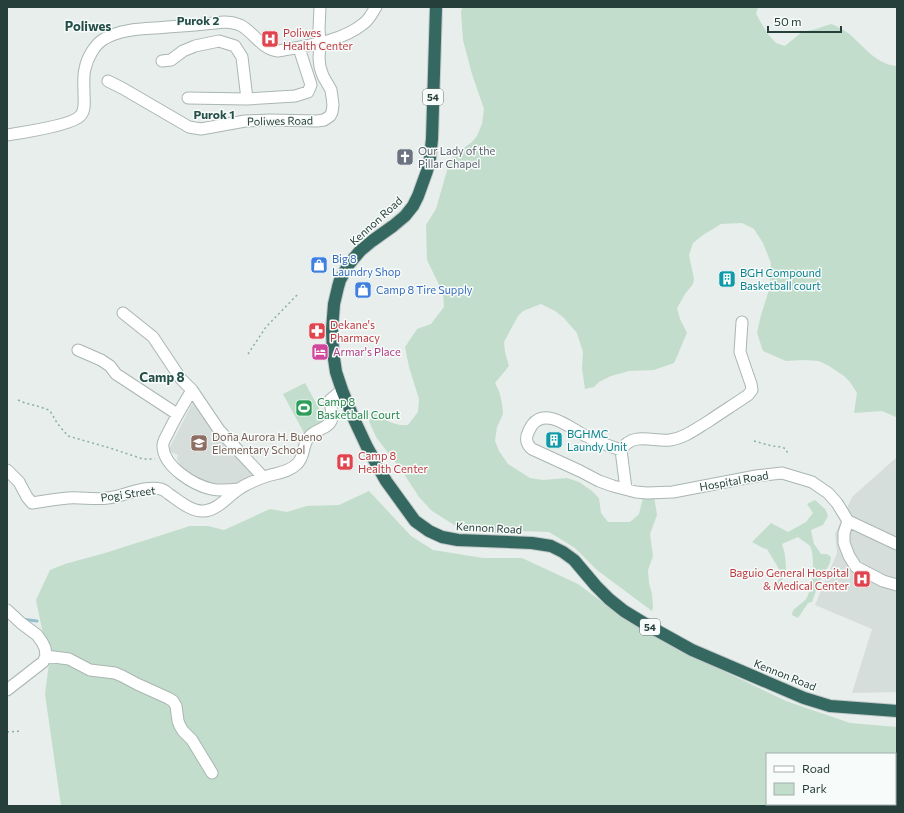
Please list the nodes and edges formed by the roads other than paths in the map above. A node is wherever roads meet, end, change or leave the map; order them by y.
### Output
1 (320, 7) edge
2 (376, 7) edge
3 (436, 7) edge
4 (320, 44) junction
5 (299, 48) junction
6 (162, 61) dead end
7 (108, 81) dead end
8 (188, 98) dead end
9 (247, 99) junction
10 (7, 134) edge
11 (123, 313) dead end
12 (742, 322) dead end
13 (78, 350) dead end
14 (192, 390) junction
15 (342, 390) junction
16 (177, 414) junction
17 (621, 450) junction
18 (7, 470) edge
19 (263, 477) junction
20 (240, 489) junction
21 (626, 490) junction
22 (848, 521) junction
23 (897, 544) edge
24 (897, 585) edge
25 (8, 610) edge
26 (46, 656) junction
27 (7, 690) edge
28 (897, 712) edge
29 (212, 773) dead end

1 - 4 street, Poliwes Road
2 - 4 street
3 - 15 highway, Kennon Road / 54
4 - 5 street
4 - 7 street, Poliwes Road
5 - 9 street
5 - 10 street
6 - 9 street
8 - 9 street
11 - 14 street
12 - 17 street
13 - 16 street
14 - 16 street
14 - 19 street
15 - 19 street, Pogi Street
15 - 28 highway, Kennon Road / 54
16 - 20 street
17 - 21 street
17 - 21 street, Hospital Road
18 - 20 street, Pogi Street
19 - 20 street, Pogi Street
21 - 22 street, Hospital Road
22 - 23 street
22 - 24 street
25 - 26 street
26 - 27 street
26 - 29 street

